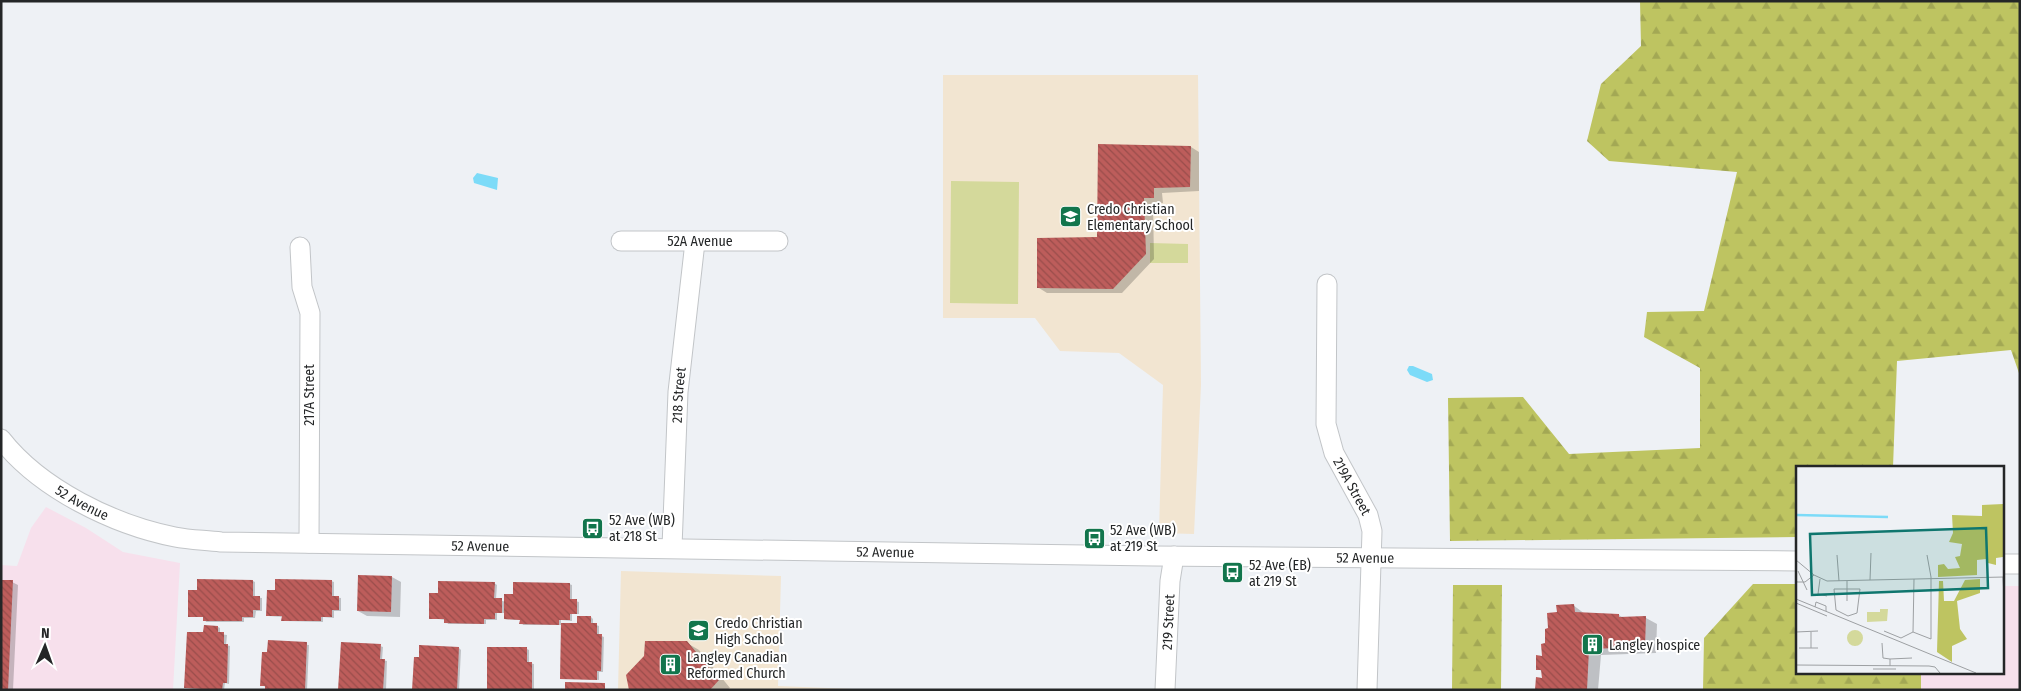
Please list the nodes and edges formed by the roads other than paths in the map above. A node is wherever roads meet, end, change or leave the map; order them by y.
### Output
1 (621, 241) dead end
2 (778, 241) dead end
3 (694, 242) junction
4 (300, 247) dead end
5 (1327, 284) dead end
6 (1, 439) edge
7 (309, 543) junction
8 (672, 547) junction
9 (1174, 556) junction
10 (1372, 557) junction
11 (1796, 561) edge
12 (2004, 564) edge
13 (2020, 564) edge
14 (1165, 690) edge
15 (1367, 690) edge

1 - 3 street, 52A Avenue
2 - 3 street, 52A Avenue
3 - 8 street, 218 Street
4 - 7 street, 217A Street
5 - 10 street, 219A Street
6 - 7 street, 52 Avenue
7 - 8 street, 52 Avenue
8 - 9 street, 52 Avenue
9 - 10 street, 52 Avenue
9 - 14 street, 219 Street
10 - 11 street, 52 Avenue
10 - 15 street, 219A Street
12 - 13 street

